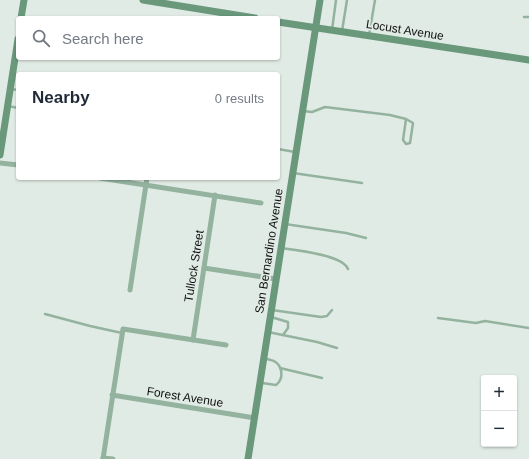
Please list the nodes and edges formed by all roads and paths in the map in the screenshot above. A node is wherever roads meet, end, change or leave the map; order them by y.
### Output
1 (24, 0) edge
2 (143, 0) edge
3 (320, 0) edge
4 (336, 0) edge
5 (347, 0) edge
6 (375, 0) edge
7 (21, 16) edge
8 (243, 16) edge
9 (524, 17) dead end
10 (529, 17) edge
11 (280, 22) edge
12 (315, 28) junction
13 (332, 30) junction
14 (342, 32) junction
15 (369, 36) junction
16 (16, 52) edge
17 (529, 60) edge
18 (10, 89) junction
19 (16, 90) edge
20 (8, 106) junction
21 (16, 108) edge
22 (302, 110) junction
23 (406, 119) junction
24 (280, 149) edge
25 (0, 150) edge
26 (296, 152) junction
27 (0, 163) edge
28 (16, 165) edge
29 (292, 173) junction
30 (113, 180) edge
31 (147, 180) edge
32 (362, 183) dead end
33 (146, 185) junction
34 (215, 196) junction
35 (261, 203) dead end
36 (284, 224) junction
37 (366, 238) dead end
38 (281, 248) junction
39 (204, 268) junction
40 (348, 269) dead end
41 (276, 279) junction
42 (130, 290) dead end
43 (332, 310) dead end
44 (271, 313) junction
45 (45, 314) dead end
46 (438, 318) dead end
47 (529, 328) edge
48 (123, 331) junction
49 (268, 332) junction
50 (283, 334) junction
51 (193, 340) junction
52 (226, 345) dead end
53 (337, 348) dead end
54 (264, 358) junction
55 (280, 368) junction
56 (322, 378) dead end
57 (260, 383) junction
58 (112, 395) junction
59 (254, 418) junction
60 (103, 458) edge
61 (113, 459) edge
62 (248, 459) edge

1 - 7 street
2 - 8 street
3 - 12 street, San Bernardino Avenue
4 - 13 lane
5 - 14 lane
6 - 15 lane
9 - 10 lane
11 - 12 street, Locust Avenue
12 - 13 street, Locust Avenue
12 - 22 street, San Bernardino Avenue
13 - 14 street, Locust Avenue
14 - 15 street, Locust Avenue
15 - 17 street, Locust Avenue
16 - 18 street
18 - 19 lane
18 - 20 street
20 - 21 lane
20 - 25 street
22 - 23 lane
22 - 26 street, San Bernardino Avenue
23 - 23 lane
24 - 26 lane
26 - 29 street, San Bernardino Avenue
27 - 28 street
29 - 32 lane
29 - 36 street, San Bernardino Avenue
30 - 33 street
31 - 33 street
33 - 34 street
33 - 42 street
34 - 35 street
34 - 39 street, Tullock Street
36 - 37 lane
36 - 38 street, San Bernardino Avenue
38 - 40 lane
38 - 41 street, San Bernardino Avenue
39 - 41 street
39 - 51 street, Tullock Street
41 - 44 street, San Bernardino Avenue
43 - 44 lane
44 - 49 street, San Bernardino Avenue
44 - 50 lane
45 - 48 lane
46 - 47 lane
48 - 51 street
48 - 58 street
49 - 50 lane
49 - 54 street, San Bernardino Avenue
50 - 53 lane
51 - 52 street
54 - 55 lane
54 - 57 street, San Bernardino Avenue
55 - 56 lane
55 - 57 lane
57 - 59 street, San Bernardino Avenue
58 - 59 street, Forest Avenue
58 - 60 street
59 - 62 street, San Bernardino Avenue
60 - 61 street

